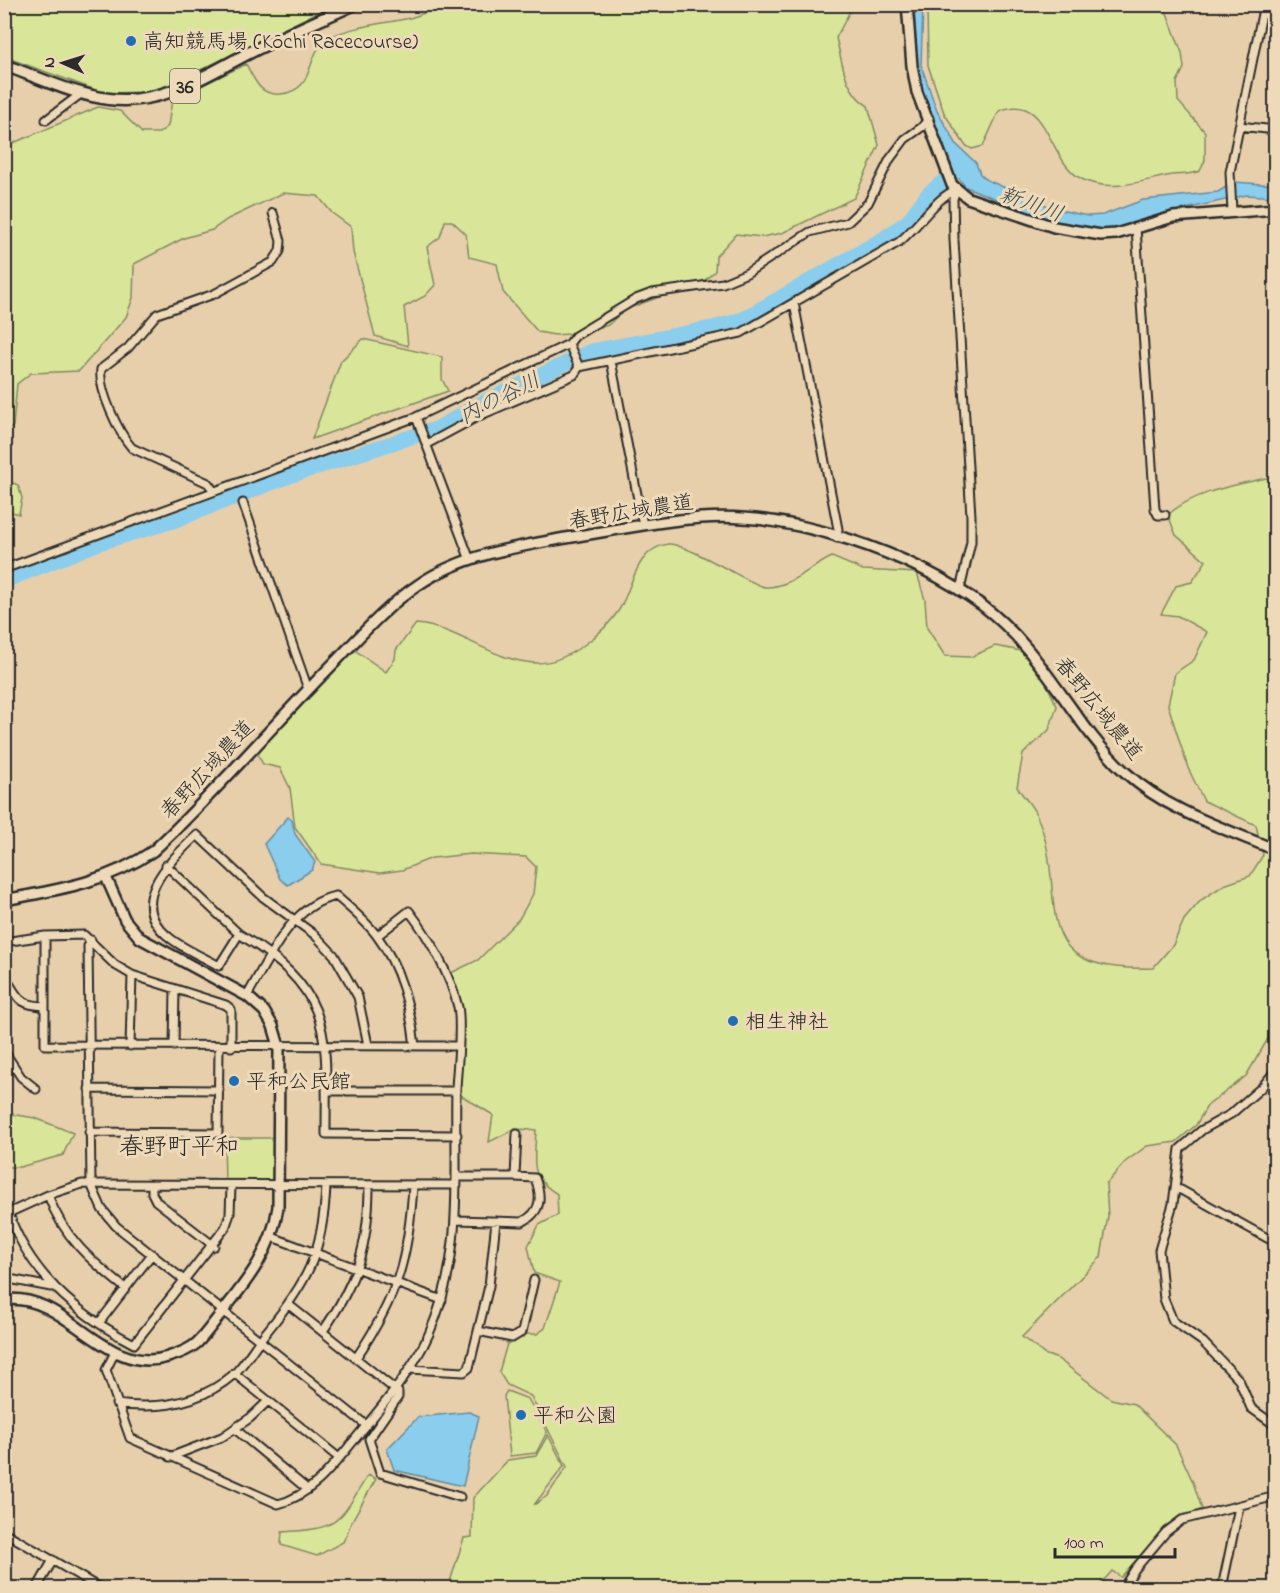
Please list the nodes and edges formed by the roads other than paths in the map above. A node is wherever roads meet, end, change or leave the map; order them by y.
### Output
1 (355, 4) edge
2 (907, 4) edge
3 (1264, 4) edge
4 (1262, 14) junction
5 (1275, 15) edge
6 (4, 65) edge
7 (82, 93) junction
8 (929, 118) junction
9 (46, 120) dead end
10 (1239, 126) junction
11 (1275, 130) edge
12 (954, 188) junction
13 (1231, 208) junction
14 (1275, 209) edge
15 (273, 213) dead end
16 (1136, 228) junction
17 (794, 303) junction
18 (569, 346) junction
19 (611, 361) junction
20 (578, 365) junction
21 (417, 419) junction
22 (426, 442) junction
23 (213, 490) junction
24 (243, 503) dead end
25 (1165, 515) dead end
26 (643, 525) junction
27 (837, 538) junction
28 (470, 560) junction
29 (4, 569) edge
30 (960, 590) junction
31 (308, 689) junction
32 (1275, 849) edge
33 (166, 865) junction
34 (106, 877) junction
35 (4, 900) edge
36 (294, 919) junction
37 (239, 934) junction
38 (45, 936) junction
39 (377, 936) junction
40 (91, 940) junction
41 (4, 942) edge
42 (271, 956) junction
43 (4, 975) edge
44 (132, 975) junction
45 (175, 988) junction
46 (247, 996) junction
47 (45, 1006) junction
48 (368, 1045) junction
49 (88, 1046) junction
50 (130, 1046) junction
51 (174, 1046) junction
52 (279, 1046) junction
53 (326, 1046) junction
54 (415, 1046) junction
55 (458, 1046) junction
56 (219, 1047) junction
57 (231, 1047) junction
58 (4, 1051) edge
59 (1275, 1070) edge
60 (36, 1089) dead end
61 (89, 1089) junction
62 (219, 1090) junction
63 (326, 1091) junction
64 (456, 1091) junction
65 (89, 1132) junction
66 (517, 1134) dead end
67 (457, 1135) junction
68 (515, 1177) junction
69 (457, 1181) junction
70 (91, 1184) junction
71 (152, 1185) junction
72 (278, 1185) junction
73 (369, 1185) junction
74 (413, 1185) junction
75 (231, 1186) junction
76 (326, 1186) junction
77 (1174, 1189) junction
78 (48, 1195) junction
79 (7, 1214) edge
80 (456, 1220) junction
81 (496, 1221) junction
82 (272, 1237) junction
83 (1275, 1243) edge
84 (214, 1246) junction
85 (152, 1254) junction
86 (316, 1254) junction
87 (357, 1270) junction
88 (4, 1278) edge
89 (534, 1280) dead end
90 (187, 1281) junction
91 (398, 1285) junction
92 (51, 1287) junction
93 (125, 1288) junction
94 (4, 1300) edge
95 (442, 1300) junction
96 (289, 1305) junction
97 (223, 1311) junction
98 (99, 1323) junction
99 (324, 1331) junction
100 (478, 1331) junction
101 (260, 1339) junction
102 (115, 1352) junction
103 (356, 1358) junction
104 (409, 1369) junction
105 (234, 1373) junction
106 (393, 1389) junction
107 (268, 1401) junction
108 (116, 1404) junction
109 (366, 1425) junction
110 (1275, 1426) edge
111 (235, 1429) junction
112 (170, 1457) junction
113 (339, 1458) junction
114 (307, 1489) junction
115 (1275, 1496) edge
116 (460, 1497) dead end
117 (1239, 1508) junction
118 (4, 1532) edge
119 (53, 1560) junction
120 (4, 1582) edge
121 (10, 1588) edge
122 (37, 1588) edge
123 (100, 1588) edge
124 (1124, 1588) edge
125 (1222, 1588) edge

1 - 7 main road, 36
2 - 8 street
3 - 4 street
4 - 5 street
4 - 10 street
6 - 7 main road, 36
7 - 9 street
8 - 12 street
8 - 18 street
10 - 11 street
10 - 13 street
12 - 16 street
12 - 17 street
12 - 30 street
13 - 14 street
13 - 16 street
15 - 23 street
16 - 25 street
17 - 19 street
17 - 27 street
18 - 20 street
18 - 21 street
19 - 20 street
19 - 26 street
20 - 22 street
21 - 22 street
21 - 23 street
22 - 28 street
23 - 29 street
24 - 31 street
26 - 27 street, 春野広域農道
26 - 28 street, 春野広域農道
27 - 30 street, 春野広域農道
28 - 31 street, 春野広域農道
30 - 32 street, 春野広域農道
31 - 34 street, 春野広域農道
33 - 36 street
33 - 37 street
33 - 37 street
34 - 35 street, 春野広域農道
34 - 46 street
36 - 39 street
36 - 42 street
36 - 48 street
37 - 42 street
38 - 40 street
38 - 41 street
38 - 47 street
39 - 54 street
39 - 55 street
40 - 44 street
40 - 49 street
42 - 46 street
42 - 53 street
43 - 47 street
44 - 45 street
44 - 50 street
45 - 51 street
45 - 57 street
46 - 52 street
47 - 49 street
48 - 53 street
48 - 54 street
49 - 50 street
49 - 61 street
50 - 51 street
51 - 56 street
52 - 53 street
52 - 57 street
52 - 72 street
53 - 63 street
54 - 55 street
55 - 64 street
56 - 57 street
56 - 62 street
58 - 60 street
59 - 77 street
61 - 62 street
61 - 65 street
62 - 65 street
63 - 64 street
63 - 67 street
64 - 67 street
65 - 70 street
66 - 68 street
67 - 69 street
68 - 69 street
68 - 81 street
69 - 74 street
69 - 80 street
70 - 71 street
70 - 78 street
70 - 85 street
71 - 75 street
71 - 84 street
72 - 75 street
72 - 76 street
72 - 82 street
73 - 74 street
73 - 76 street
73 - 87 street
74 - 91 street
75 - 84 street
76 - 86 street
77 - 83 street
77 - 110 street
78 - 79 street
78 - 93 street
79 - 92 street
80 - 81 street
80 - 95 street
81 - 100 street
82 - 86 street
82 - 97 street
84 - 90 street
85 - 90 street
85 - 93 street
86 - 87 street
86 - 96 street
87 - 91 street
87 - 99 street
88 - 92 street
89 - 100 street
90 - 97 street
90 - 98 street
91 - 95 street
91 - 103 street
92 - 98 street
93 - 98 street
94 - 102 street
95 - 104 street
96 - 99 street
96 - 101 street
97 - 101 street
97 - 102 street
99 - 103 street
100 - 104 street
101 - 105 street
101 - 109 street
102 - 108 street
103 - 106 street
104 - 106 street
105 - 107 street
105 - 108 street
106 - 109 street
106 - 116 street
107 - 111 street
107 - 113 street
108 - 112 street
109 - 113 street
111 - 112 street
111 - 114 street
112 - 114 street
113 - 114 street
115 - 117 street
117 - 124 street
117 - 125 street
118 - 119 street
119 - 122 street
119 - 123 street
120 - 121 street

